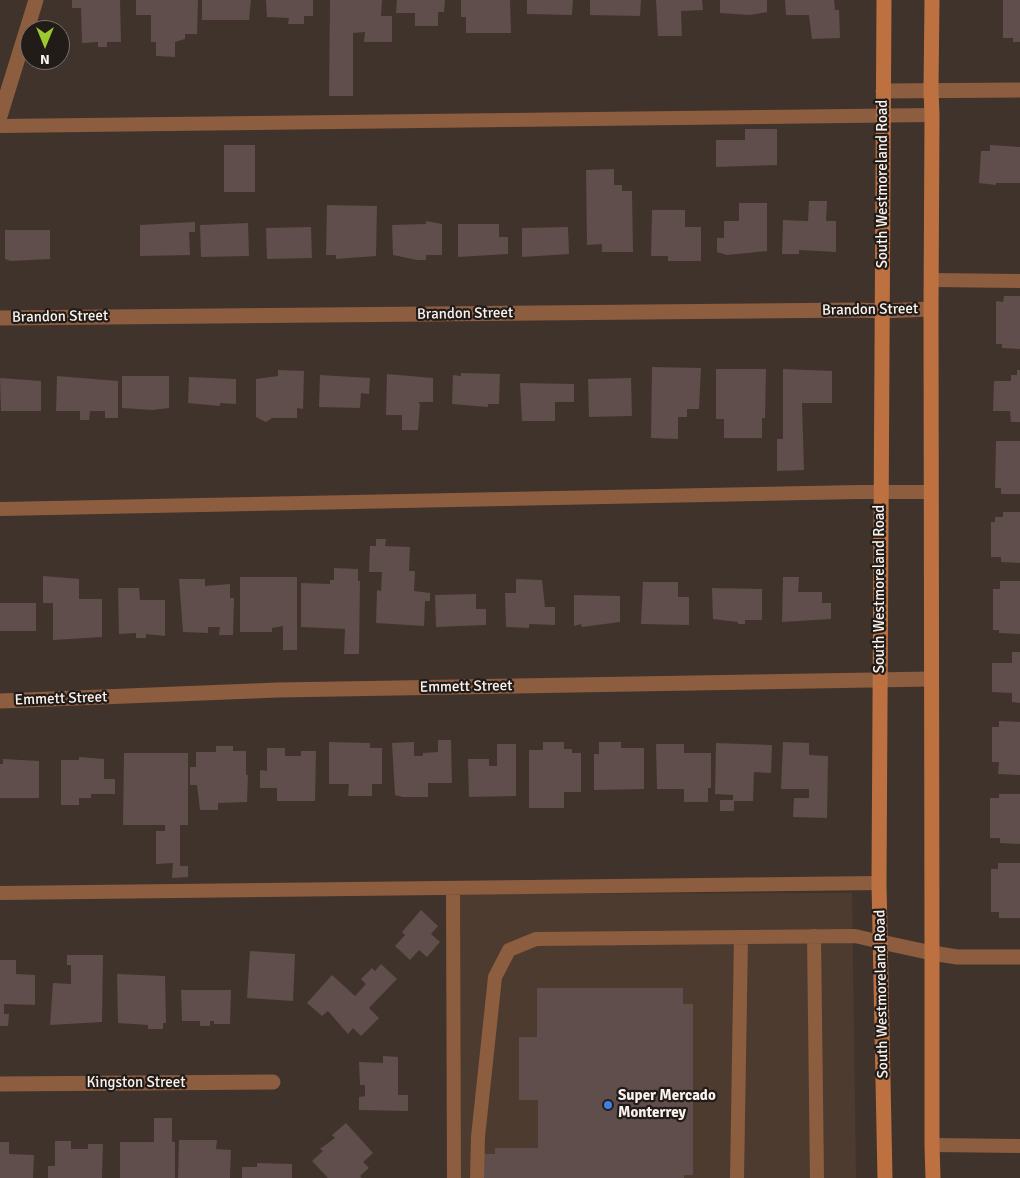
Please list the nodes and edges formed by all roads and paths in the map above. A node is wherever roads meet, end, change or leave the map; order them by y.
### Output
1 (36, 0) edge
2 (884, 0) edge
3 (932, 0) edge
4 (931, 90) junction
5 (1020, 90) edge
6 (884, 91) junction
7 (884, 115) junction
8 (932, 115) junction
9 (0, 116) edge
10 (0, 126) edge
11 (930, 280) junction
12 (1020, 281) edge
13 (930, 309) junction
14 (882, 311) junction
15 (0, 318) edge
16 (881, 492) junction
17 (931, 492) junction
18 (0, 509) edge
19 (880, 679) junction
20 (931, 679) junction
21 (0, 701) edge
22 (879, 883) junction
23 (453, 888) junction
24 (0, 893) edge
25 (814, 936) junction
26 (741, 937) junction
27 (881, 942) junction
28 (932, 953) junction
29 (1020, 957) edge
30 (273, 1082) dead end
31 (0, 1084) edge
32 (932, 1145) junction
33 (1020, 1146) edge
34 (454, 1178) edge
35 (477, 1178) edge
36 (737, 1178) edge
37 (817, 1178) edge
38 (885, 1178) edge
39 (933, 1178) edge

1 - 9 street
2 - 6 main road, South Westmoreland Road
3 - 4 main road
4 - 5 street
4 - 6 street
4 - 8 main road
6 - 7 main road, South Westmoreland Road
7 - 8 lane
7 - 10 lane
7 - 14 main road, South Westmoreland Road
8 - 11 main road
11 - 12 lane
11 - 13 main road
13 - 14 street, Brandon Street
13 - 17 main road
14 - 15 street, Brandon Street
14 - 16 main road, South Westmoreland Road
16 - 17 lane
16 - 18 lane
16 - 19 main road, South Westmoreland Road
17 - 20 main road
19 - 20 street, Emmett Street
19 - 21 street, Emmett Street
19 - 22 main road, South Westmoreland Road
20 - 28 main road
22 - 23 lane
22 - 27 main road, South Westmoreland Road
23 - 24 lane
23 - 34 lane
25 - 26 lane
25 - 27 lane
25 - 37 lane
26 - 35 lane
26 - 36 lane
27 - 28 street
27 - 38 main road, South Westmoreland Road
28 - 29 street
28 - 32 main road
30 - 31 street, Kingston Street
32 - 33 lane
32 - 39 main road

